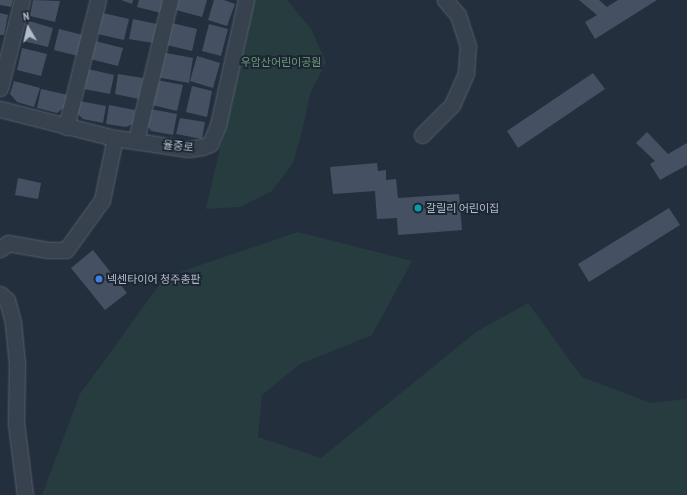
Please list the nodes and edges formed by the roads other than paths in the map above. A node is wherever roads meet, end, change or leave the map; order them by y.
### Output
1 (22, 0) edge
2 (98, 0) edge
3 (170, 0) edge
4 (246, 0) edge
5 (445, 0) edge
6 (0, 88) edge
7 (0, 109) edge
8 (66, 127) junction
9 (422, 135) dead end
10 (115, 138) junction
11 (136, 140) junction
12 (0, 249) edge
13 (0, 294) edge
14 (25, 495) edge

1 - 6 street
2 - 8 street
3 - 11 street
4 - 11 street, 율중로
5 - 9 street
7 - 8 street, 율중로
8 - 10 street, 율중로
10 - 11 street, 율중로
10 - 12 street
13 - 14 street

